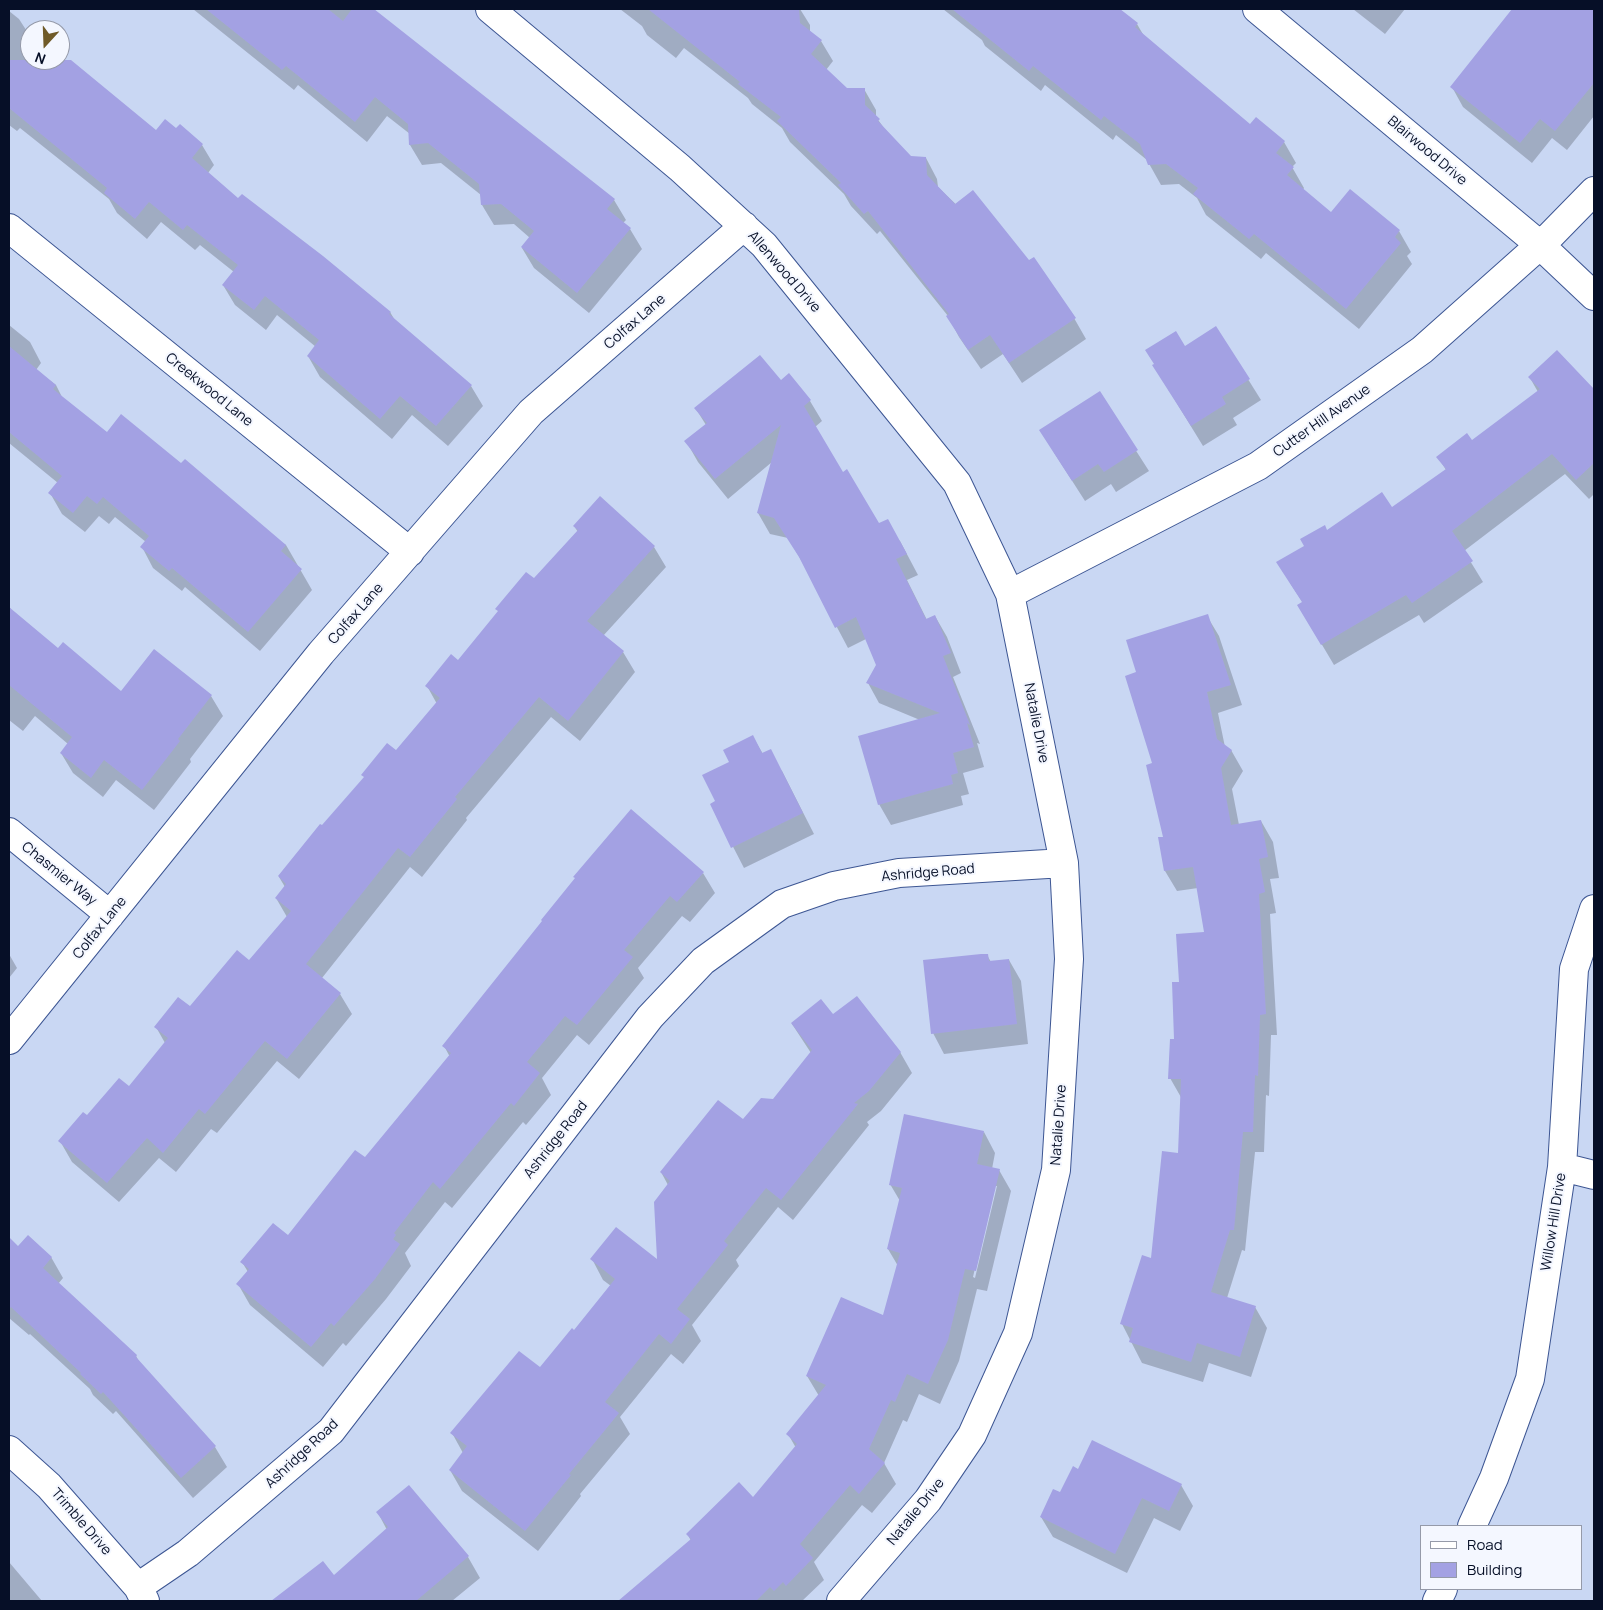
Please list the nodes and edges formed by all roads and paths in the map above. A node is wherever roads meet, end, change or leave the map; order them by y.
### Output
1 (490, 9) edge
2 (1257, 9) edge
3 (1594, 190) edge
4 (744, 226) junction
5 (9, 228) edge
6 (1540, 246) junction
7 (1594, 296) edge
8 (410, 552) junction
9 (1010, 594) junction
10 (9, 832) edge
11 (1064, 863) junction
12 (1594, 909) edge
13 (110, 915) junction
14 (9, 1040) edge
15 (1562, 1167) junction
16 (1594, 1175) edge
17 (9, 1450) edge
18 (1472, 1525) edge
19 (141, 1594) edge
20 (841, 1601) edge

1 - 4 street, Allenwood Drive
2 - 6 street, Blairwood Drive
3 - 6 street, Cutter Hill Avenue
4 - 8 street, Colfax Lane
4 - 9 street, Allenwood Drive
5 - 8 street, Creekwood Lane
6 - 7 street, Blairwood Drive
6 - 9 street, Cutter Hill Avenue
8 - 13 street, Colfax Lane
9 - 11 street, Natalie Drive
10 - 13 street, Chasmier Way
11 - 19 street, Ashridge Road
11 - 20 street, Natalie Drive
12 - 15 street, Willow Hill Drive
13 - 14 street, Colfax Lane
15 - 16 street
15 - 18 street, Willow Hill Drive
17 - 19 street, Trimble Drive

